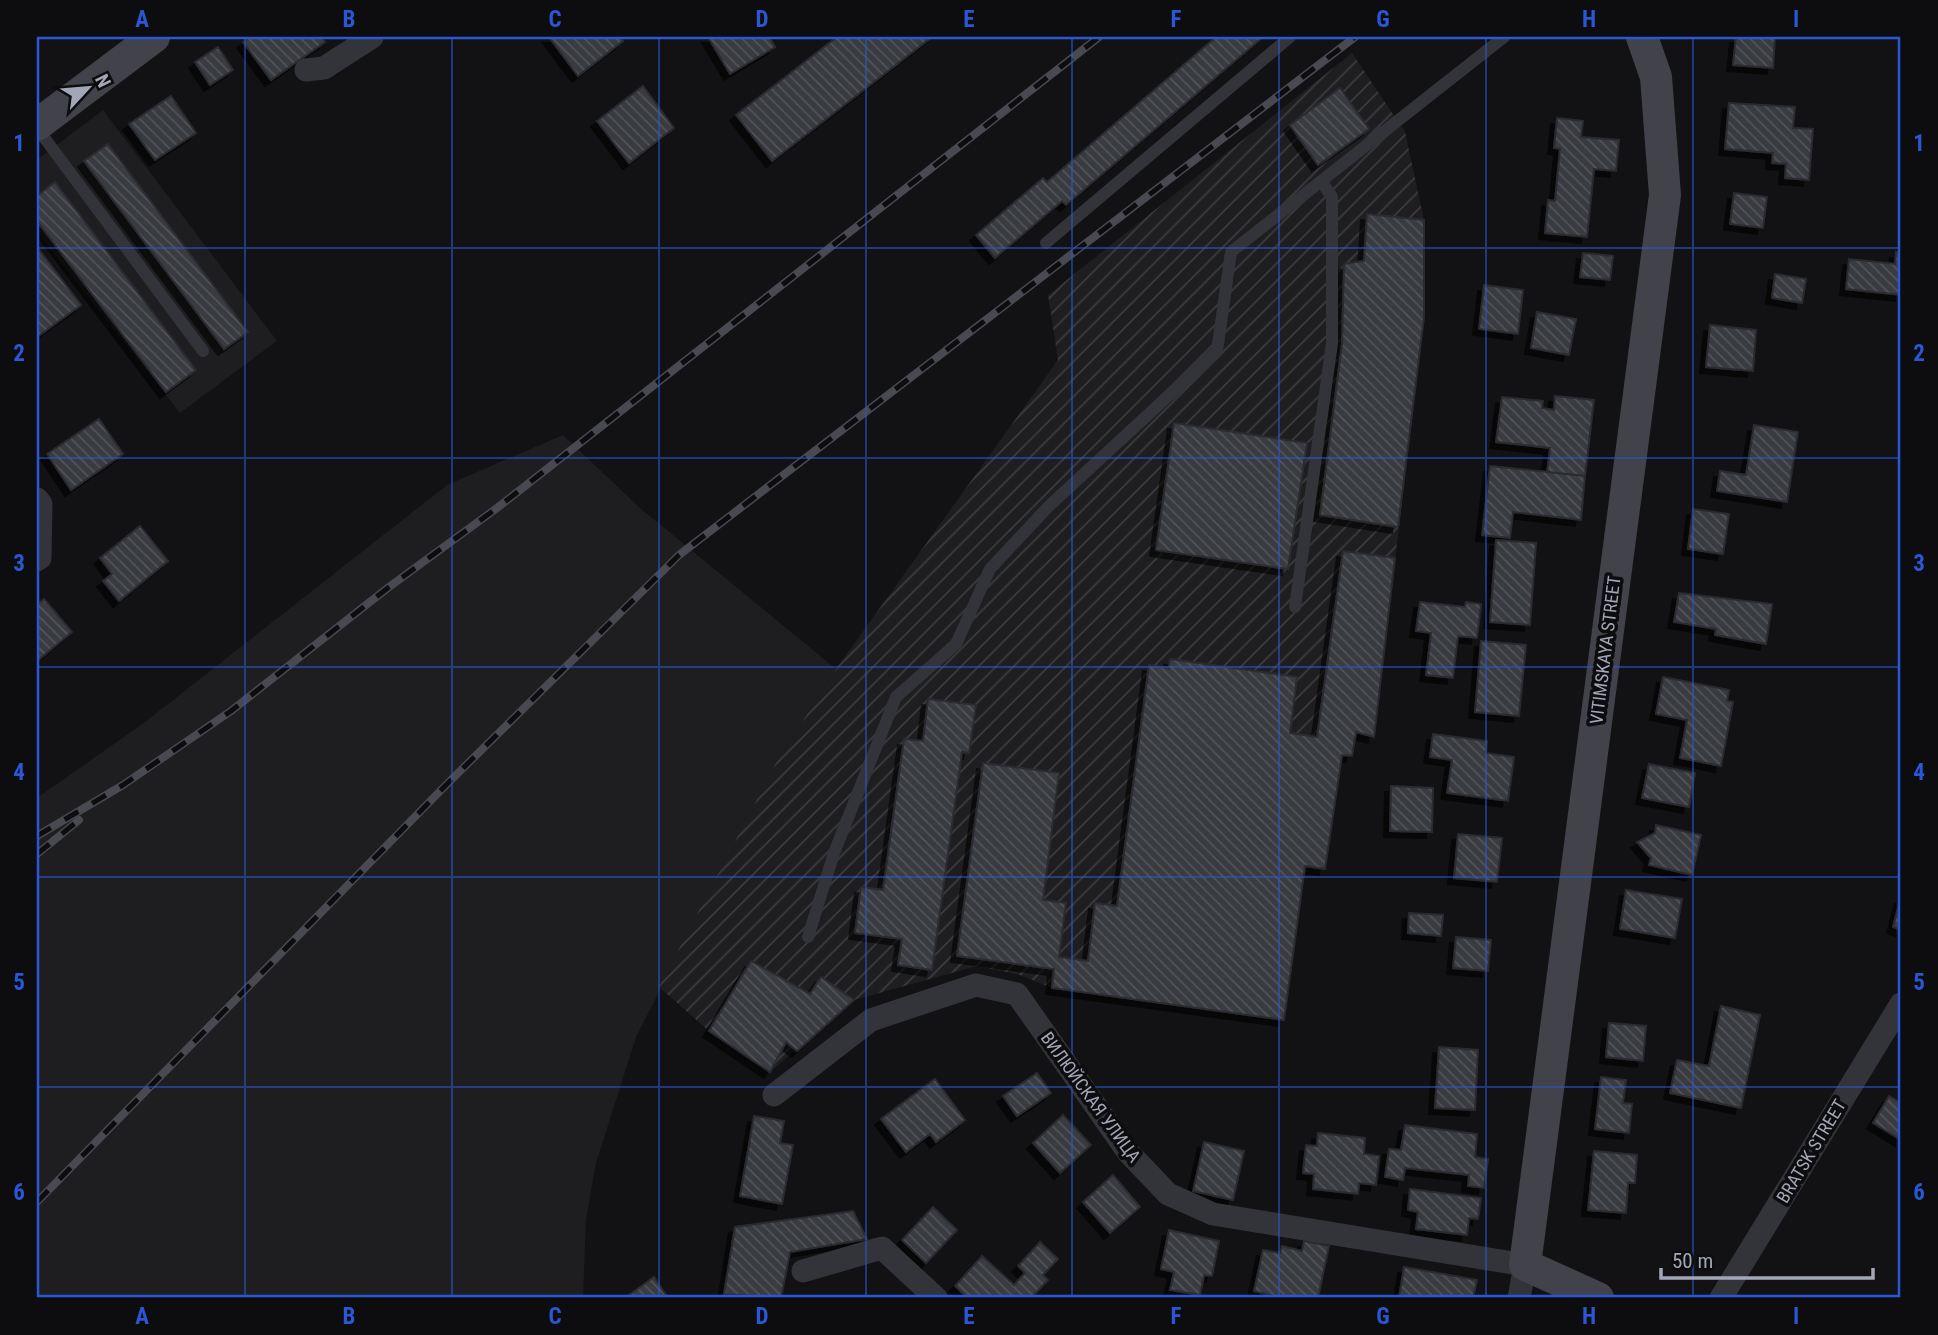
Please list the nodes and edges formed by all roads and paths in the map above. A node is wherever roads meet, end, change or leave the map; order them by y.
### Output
1 (154, 37) edge
2 (372, 37) edge
3 (1290, 37) edge
4 (1504, 37) edge
5 (1642, 37) edge
6 (306, 70) dead end
7 (41, 115) edge
8 (1321, 181) junction
9 (1046, 243) dead end
10 (203, 351) dead end
11 (37, 499) edge
12 (37, 560) edge
13 (1295, 607) dead end
14 (808, 937) dead end
15 (1901, 1004) edge
16 (1893, 1034) edge
17 (774, 1095) dead end
18 (1525, 1265) junction
19 (803, 1271) dead end
20 (936, 1298) edge
21 (1519, 1298) edge
22 (1598, 1298) edge
23 (1721, 1298) edge

1 - 7 street
2 - 6 street
3 - 9 lane
4 - 8 lane
5 - 18 street, VITIMSKAYA STREET
7 - 10 lane
8 - 13 lane
8 - 14 lane
11 - 12 street
15 - 16 street, BRATSK STREET
16 - 23 street, BRATSK STREET
17 - 18 street, ВИЛЮЙСКАЯ УЛИЦА
18 - 21 street
18 - 22 street, ВИЛЮЙСКАЯ УЛИЦА
19 - 20 street

